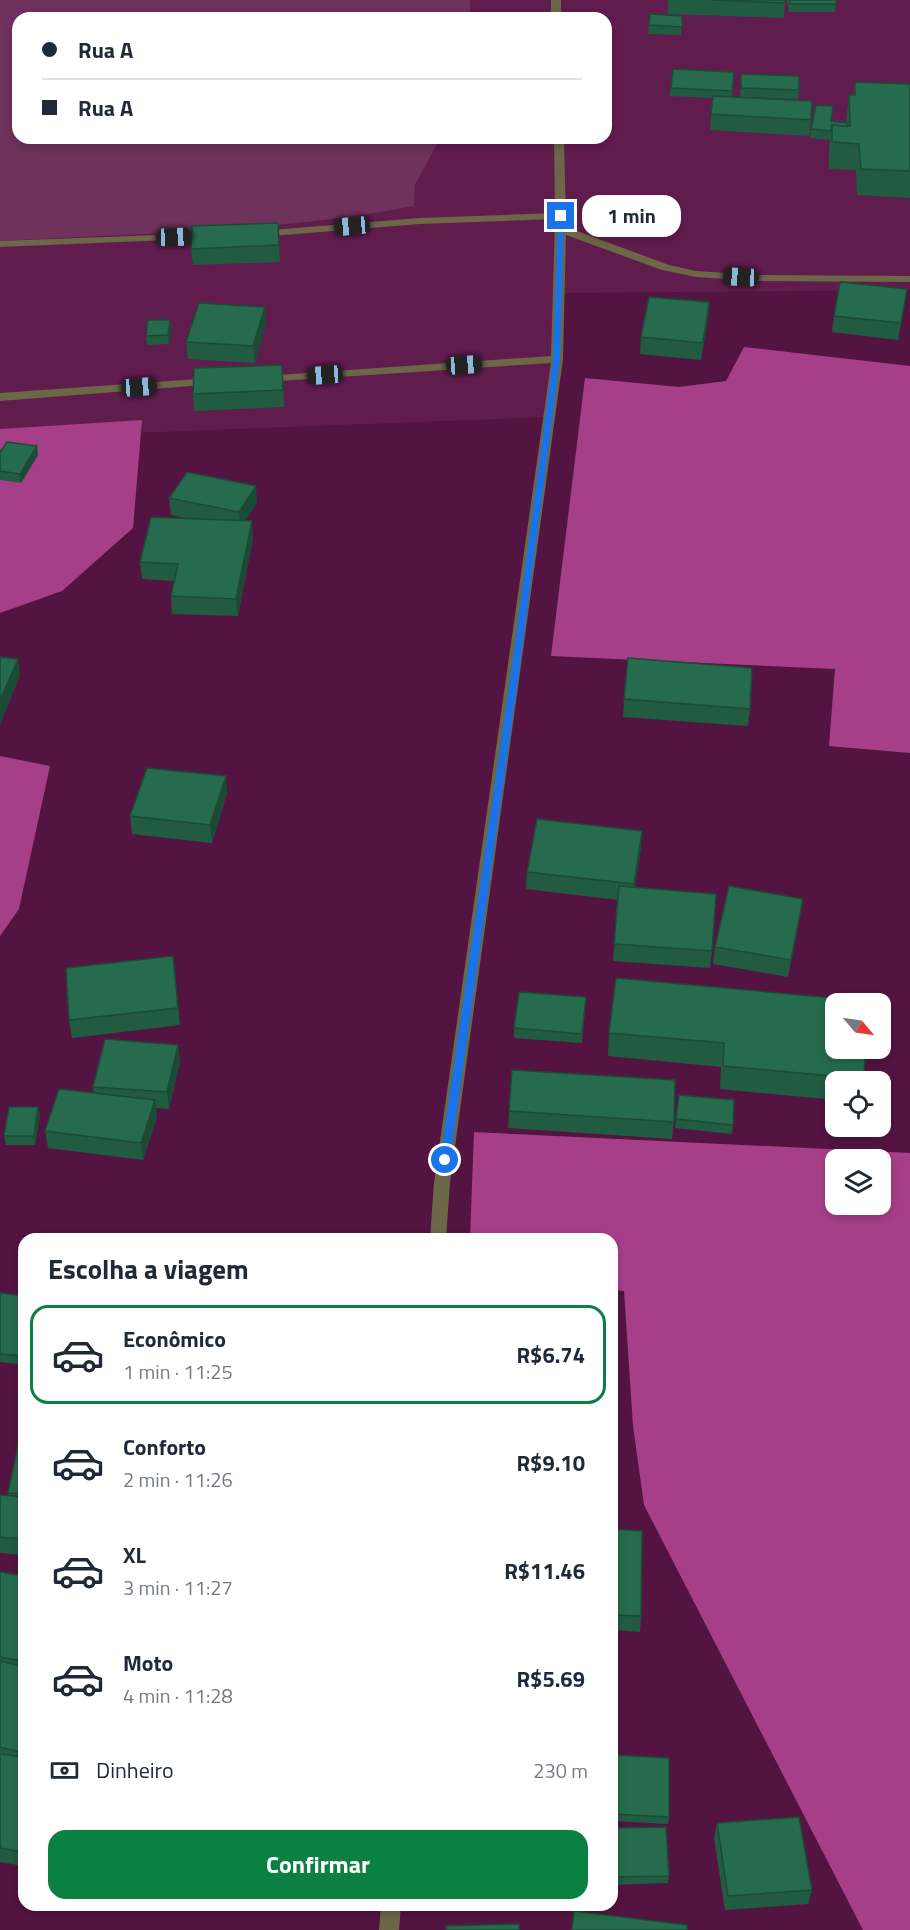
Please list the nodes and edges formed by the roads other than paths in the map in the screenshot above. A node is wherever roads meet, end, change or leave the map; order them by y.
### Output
1 (559, 144) edge
2 (561, 222) junction
3 (250, 234) edge
4 (228, 235) edge
5 (0, 244) edge
6 (910, 279) edge
7 (557, 359) junction
8 (249, 380) edge
9 (225, 381) edge
10 (0, 397) edge
11 (438, 1233) edge
12 (391, 1911) edge
13 (389, 1930) edge

1 - 2 street
2 - 3 street
2 - 6 street
2 - 7 street
4 - 5 street
7 - 8 street
7 - 11 street
9 - 10 street
12 - 13 street

